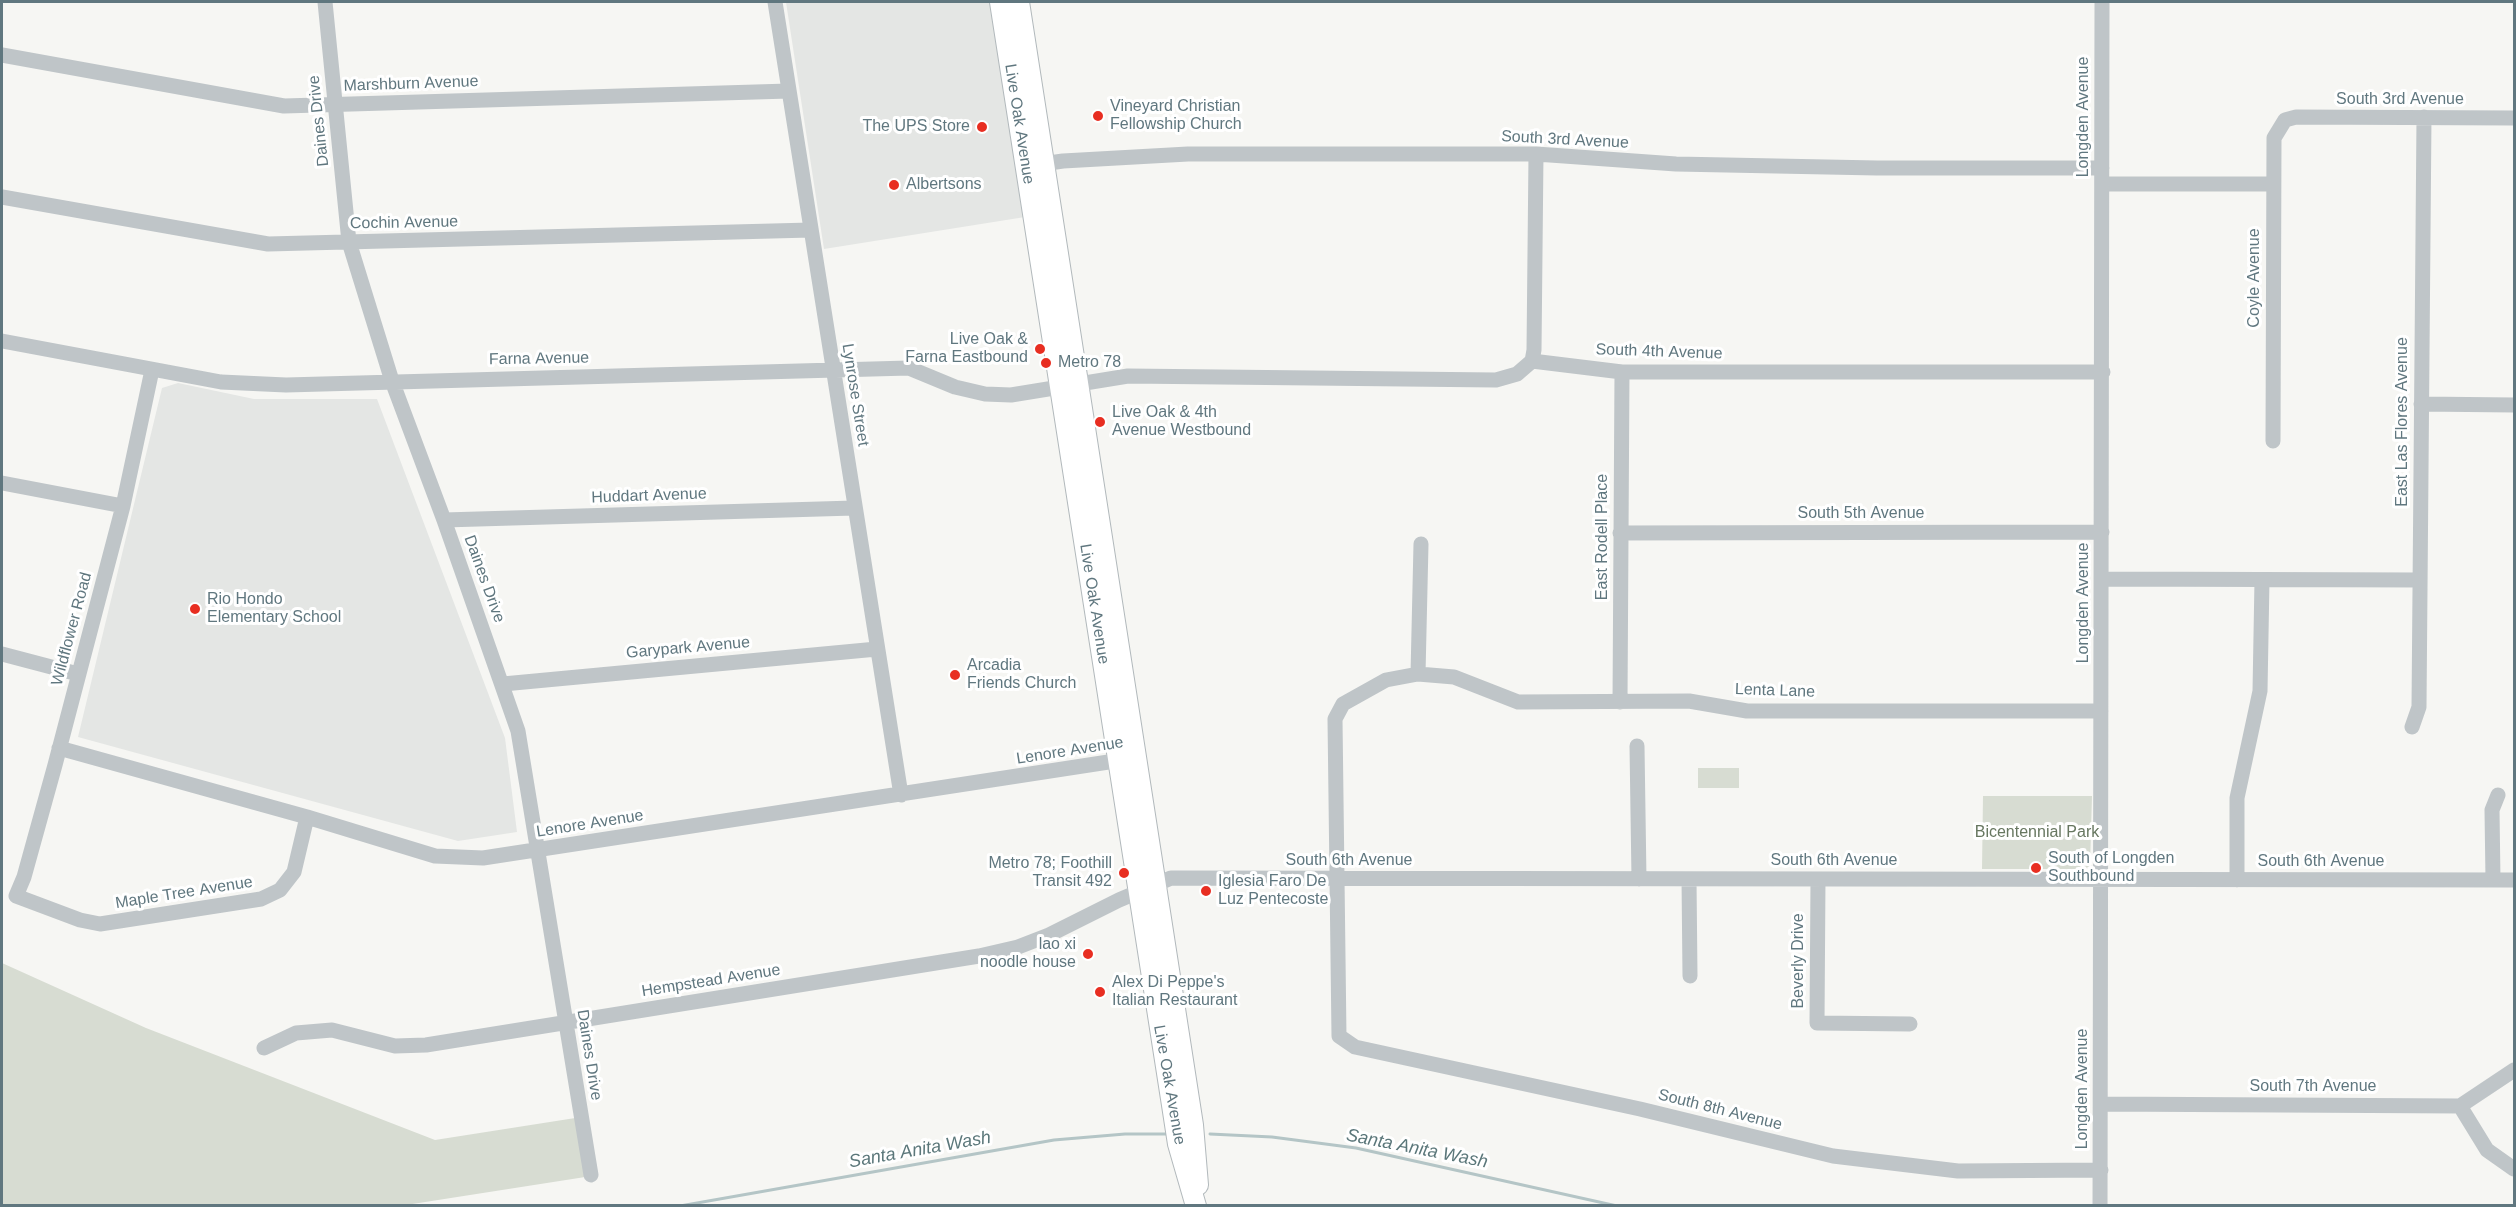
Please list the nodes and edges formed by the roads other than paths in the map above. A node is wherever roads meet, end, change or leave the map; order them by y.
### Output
1 (325, 2) edge
2 (775, 2) edge
3 (1000, 2) edge
4 (1019, 2) edge
5 (2102, 2) edge
6 (2, 55) edge
7 (789, 92) junction
8 (334, 104) junction
9 (2424, 117) junction
10 (2514, 118) edge
11 (2285, 120) joint
12 (1536, 154) junction
13 (1036, 165) junction
14 (2102, 176) junction
15 (2273, 184) junction
16 (2, 197) edge
17 (811, 230) junction
18 (349, 242) junction
19 (2, 341) edge
20 (1532, 361) junction
21 (152, 370) junction
22 (833, 370) junction
23 (1622, 372) junction
24 (2103, 372) junction
25 (392, 381) junction
26 (1069, 387) junction
27 (2421, 404) junction
28 (2514, 405) edge
29 (2273, 441) dead end
30 (2, 483) edge
31 (123, 506) junction
32 (854, 508) junction
33 (444, 520) junction
34 (2102, 532) junction
35 (1620, 533) junction
36 (1422, 544) dead end
37 (2102, 579) junction
38 (2262, 580) junction
39 (2420, 580) junction
40 (877, 649) junction
41 (2, 654) edge
42 (78, 674) junction
43 (1418, 674) junction
44 (503, 684) junction
45 (1620, 702) junction
46 (2101, 711) junction
47 (2412, 727) dead end
48 (1637, 746) dead end
49 (59, 748) junction
50 (1127, 759) junction
51 (900, 795) junction
52 (2498, 795) dead end
53 (307, 817) junction
54 (537, 851) junction
55 (1336, 879) junction
56 (1639, 879) junction
57 (1689, 879) junction
58 (1818, 879) junction
59 (2101, 879) junction
60 (2237, 880) junction
61 (2493, 880) junction
62 (2514, 880) edge
63 (1147, 888) junction
64 (16, 896) joint
65 (1690, 976) dead end
66 (565, 1022) junction
67 (1910, 1024) dead end
68 (1339, 1036) joint
69 (264, 1048) dead end
70 (2514, 1070) edge
71 (2101, 1104) junction
72 (2460, 1106) junction
73 (2514, 1169) edge
74 (2101, 1170) junction
75 (591, 1175) dead end
76 (1198, 1206) edge
77 (2100, 1206) edge

1 - 8 street, Daines Drive
2 - 7 street, Lynrose Street
3 - 13 main road, Live Oak Avenue
4 - 13 main road, Live Oak Avenue
5 - 14 street, Longden Avenue
6 - 8 street, Marshburn Avenue
7 - 8 street, Marshburn Avenue
7 - 17 street, Lynrose Street
8 - 18 street, Daines Drive
9 - 10 street, South 3rd Avenue
9 - 11 street, South 3rd Avenue
9 - 27 street, East Las Flores Avenue
11 - 15 street, Coyle Avenue
12 - 13 street, South 3rd Avenue
12 - 14 street, South 3rd Avenue
12 - 20 street
13 - 26 main road, Live Oak Avenue
14 - 15 street, South 3rd Avenue
14 - 24 street, Longden Avenue
15 - 29 street, Coyle Avenue
16 - 18 street, Cochin Avenue
17 - 18 street, Cochin Avenue
17 - 22 street, Lynrose Street
18 - 25 street, Daines Drive
19 - 21 street, Farna Avenue
20 - 23 street, South 4th Avenue
20 - 26 street
21 - 25 street, Farna Avenue
21 - 31 street, Wildflower Road
22 - 25 street, Farna Avenue
22 - 26 street, Farna Avenue
22 - 32 street, Lynrose Street
23 - 24 street, South 4th Avenue
23 - 35 street, East Rodell Place
24 - 34 street, Longden Avenue
25 - 33 street, Daines Drive
26 - 50 main road, Live Oak Avenue
27 - 28 street
27 - 39 street, East Las Flores Avenue
30 - 31 street
31 - 42 street, Wildflower Road
32 - 33 street, Huddart Avenue
32 - 40 street, Lynrose Street
33 - 44 street, Daines Drive
34 - 35 street, South 5th Avenue
34 - 37 street, Longden Avenue
35 - 45 street, East Rodell Place
36 - 43 street
37 - 38 street
37 - 46 street, Longden Avenue
38 - 39 street
38 - 60 street
39 - 47 street, East Las Flores Avenue
40 - 44 street, Garypark Avenue
40 - 51 street, Lynrose Street
41 - 42 street
42 - 49 street, Wildflower Road
43 - 45 street, Lenta Lane
43 - 55 street, Lenta Lane
44 - 54 street, Daines Drive
45 - 46 street, Lenta Lane
46 - 59 street, Longden Avenue
48 - 56 street
49 - 53 street, Lenore Avenue
49 - 64 street, Wildflower Road
50 - 51 street, Lenore Avenue
50 - 63 main road, Live Oak Avenue
51 - 54 street, Lenore Avenue
52 - 61 street
53 - 54 street, Lenore Avenue
53 - 64 street, Maple Tree Avenue
54 - 66 street, Daines Drive
55 - 56 street, South 6th Avenue
55 - 63 street, South 6th Avenue
55 - 68 street, Lenta Lane
56 - 57 street, South 6th Avenue
57 - 58 street, South 6th Avenue
57 - 65 street
58 - 59 street, South 6th Avenue
58 - 67 street, Beverly Drive
59 - 60 street, South 6th Avenue
59 - 71 street, Longden Avenue
60 - 61 street, South 6th Avenue
61 - 62 street, South 6th Avenue
63 - 66 street, Hempstead Avenue
63 - 76 main road, Live Oak Avenue
66 - 69 street, Hempstead Avenue
66 - 75 street, Daines Drive
68 - 74 street, South 8th Avenue
70 - 72 street
71 - 72 street, South 7th Avenue
71 - 74 street, Longden Avenue
72 - 73 street
74 - 77 street, Longden Avenue

